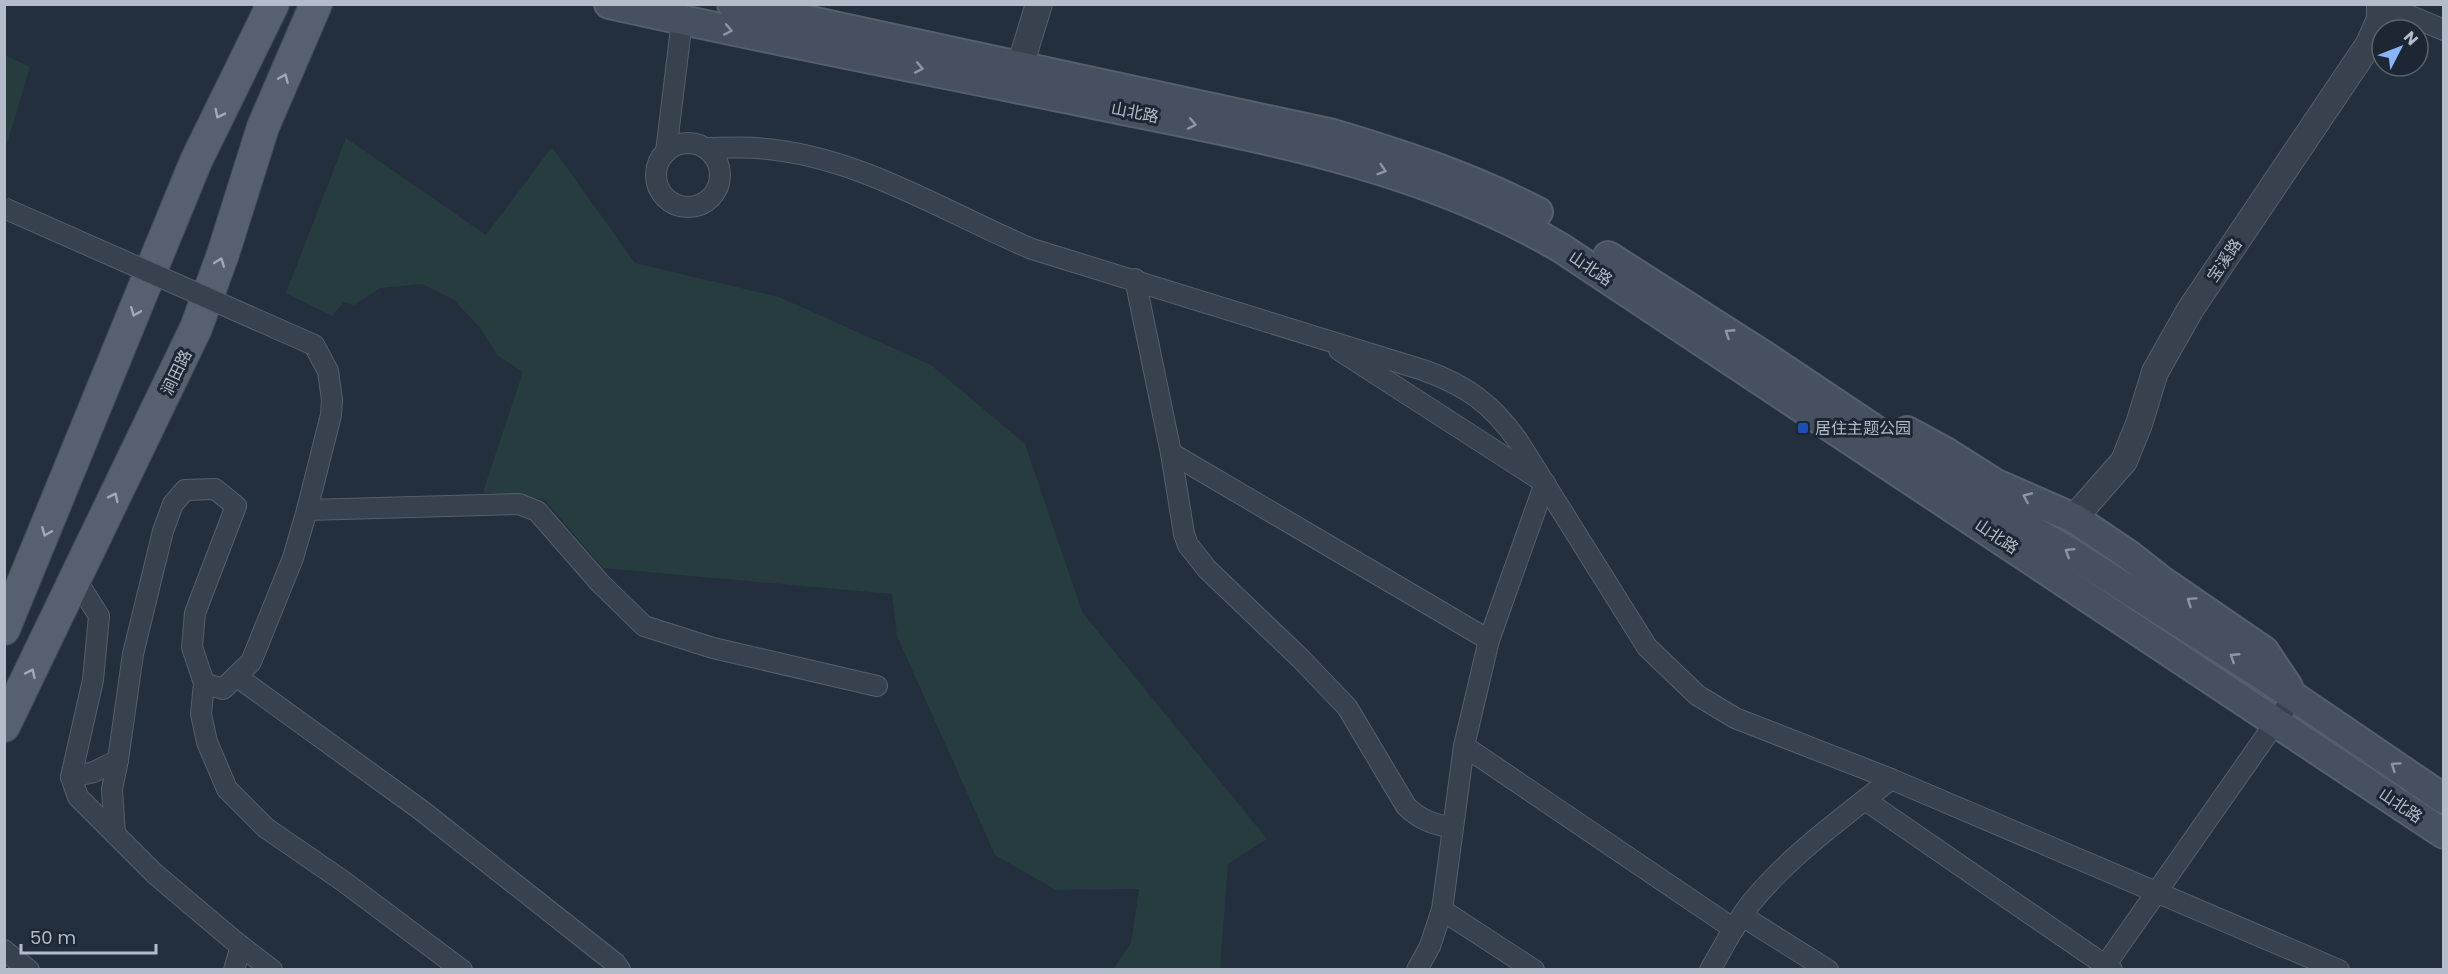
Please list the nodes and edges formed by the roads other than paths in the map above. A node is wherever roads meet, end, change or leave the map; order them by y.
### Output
1 (273, 4) edge
2 (316, 4) edge
3 (609, 4) edge
4 (732, 4) edge
5 (1040, 4) edge
6 (2381, 4) edge
7 (682, 20) junction
8 (2444, 30) edge
9 (1020, 66) junction
10 (705, 148) junction
11 (666, 152) junction
12 (4, 208) edge
13 (1135, 279) junction
14 (1318, 336) junction
15 (1763, 355) junction
16 (1171, 453) junction
17 (1545, 483) junction
18 (307, 510) junction
19 (2074, 518) junction
20 (75, 578) junction
21 (4, 629) edge
22 (1489, 640) junction
23 (236, 676) junction
24 (204, 683) junction
25 (877, 686) dead end
26 (2294, 696) junction
27 (2276, 722) junction
28 (4, 726) edge
29 (1464, 746) junction
30 (118, 760) junction
31 (71, 777) junction
32 (1891, 779) junction
33 (2444, 799) edge
34 (1865, 800) junction
35 (1452, 828) junction
36 (115, 834) junction
37 (2444, 834) edge
38 (2157, 892) junction
39 (1442, 910) junction
40 (1738, 922) junction
41 (241, 946) junction
42 (4, 951) edge
43 (2106, 968) edge
44 (29, 969) edge
45 (234, 969) edge
46 (272, 969) edge
47 (462, 969) edge
48 (620, 969) edge
49 (1417, 969) edge
50 (1534, 969) edge
51 (1710, 969) edge
52 (1828, 969) edge
53 (2339, 969) edge

1 -> 21 main road
20 -> 2 main road, 涧田路
3 - 7 main road, 山北路
4 - 9 main road, 山北路
5 - 9 street
6 - 8 street
6 - 19 street, 宝溪路
7 - 11 street
7 -> 27 main road, 山北路
15 -> 9 main road, 山北路
10 - 11 street
10 - 11 street
10 - 13 street
12 - 18 street, bridge
13 - 14 street
13 - 16 street
14 - 17 street
14 - 17 street
19 -> 15 main road
26 -> 15 main road, 山北路
16 - 22 street
16 - 35 street
17 - 22 street
17 - 32 street
18 - 23 street
18 - 25 street
26 -> 19 main road
28 -> 20 main road, 涧田路
20 - 31 street
22 - 29 street
23 - 24 street
23 - 48 street
24 - 30 street
24 - 47 street
26 - 27 street
33 -> 26 main road, 山北路
27 - 37 main road, 山北路
27 - 38 street
29 - 35 street
29 - 40 street
30 - 31 street
30 - 36 street
31 - 36 street
32 - 34 street
32 - 38 street
34 - 40 street
34 - 43 street
35 - 39 street
36 - 41 street
38 - 43 street
38 - 53 street
39 - 49 street
39 - 50 street
40 - 51 street
40 - 52 street
41 - 45 street
41 - 46 street
42 - 44 street

